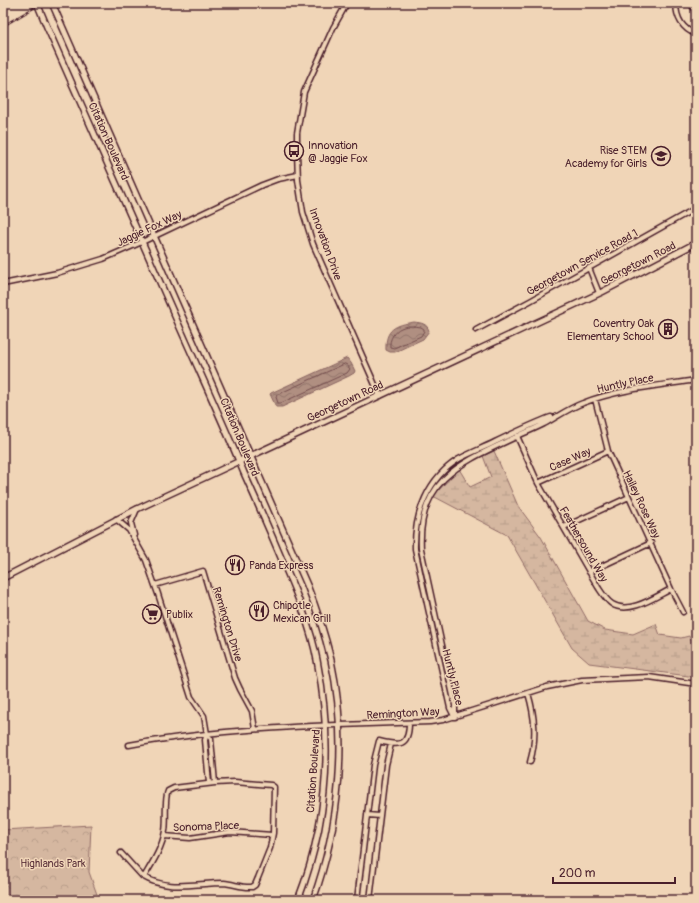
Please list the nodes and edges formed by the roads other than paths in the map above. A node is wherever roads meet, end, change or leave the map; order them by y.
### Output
1 (37, 3) edge
2 (52, 3) edge
3 (347, 3) edge
4 (676, 3) edge
5 (690, 3) edge
6 (696, 11) edge
7 (696, 34) edge
8 (298, 175) junction
9 (696, 208) edge
10 (155, 236) junction
11 (142, 242) junction
12 (696, 243) edge
13 (589, 268) junction
14 (3, 284) edge
15 (599, 293) junction
16 (476, 330) dead end
17 (696, 380) edge
18 (380, 396) junction
19 (595, 399) junction
20 (517, 434) junction
21 (608, 451) junction
22 (250, 456) junction
23 (239, 461) junction
24 (538, 483) junction
25 (629, 497) junction
26 (137, 508) junction
27 (116, 519) junction
28 (564, 527) junction
29 (137, 543) junction
30 (651, 544) junction
31 (589, 572) junction
32 (3, 578) edge
33 (155, 585) junction
34 (671, 589) junction
35 (683, 612) dead end
36 (696, 684) edge
37 (528, 693) junction
38 (455, 717) junction
39 (409, 723) junction
40 (339, 724) junction
41 (326, 726) junction
42 (255, 729) junction
43 (207, 734) junction
44 (391, 744) junction
45 (129, 745) dead end
46 (530, 762) dead end
47 (215, 782) junction
48 (209, 783) junction
49 (367, 815) junction
50 (380, 816) junction
51 (164, 836) junction
52 (272, 836) junction
53 (121, 853) dead end
54 (144, 877) junction
55 (298, 900) edge
56 (313, 900) edge
57 (357, 900) edge
58 (370, 900) edge

1 - 11 main road, Citation Boulevard, bridge
2 - 10 main road, Citation Boulevard
3 - 8 street, Innovation Drive
4 - 7 street
5 - 6 street
8 - 10 street, Jaggie Fox Way
8 - 18 street, Innovation Drive
9 - 13 street, Georgetown Service Road 1
10 - 11 street, Jaggie Fox Way
10 - 22 main road, Citation Boulevard
11 - 14 street, Jaggie Fox Way
11 - 23 main road, Citation Boulevard
12 - 15 main road, Georgetown Road
13 - 15 street
13 - 16 street, Georgetown Service Road 1
15 - 18 main road, Georgetown Road
17 - 19 street, Huntly Place
18 - 22 main road, Georgetown Road
19 - 20 street, Huntly Place
19 - 21 street, Hailey Rose Way
20 - 24 street, Feathersound Way
20 - 38 street, Huntly Place
21 - 24 street, Case Way
21 - 25 street, Hailey Rose Way
22 - 23 main road, Georgetown Road
22 - 40 main road, Citation Boulevard
23 - 26 main road, Georgetown Road
23 - 41 main road, Citation Boulevard
24 - 28 street, Feathersound Way
25 - 28 street
25 - 30 street, Hailey Rose Way
26 - 27 main road, Georgetown Road
26 - 29 street
27 - 29 street
27 - 32 main road, Georgetown Road
28 - 31 street, Feathersound Way
29 - 33 street
30 - 31 street
30 - 34 street, Hailey Rose Way
31 - 34 street, Feathersound Way
33 - 42 street, Remington Drive
33 - 43 street
34 - 35 street, Hailey Rose Way
36 - 37 street, Remington Way
37 - 38 street, Remington Way
37 - 46 street
38 - 39 street, Remington Way
39 - 40 street, Remington Way
39 - 44 street
40 - 41 street, Remington Way
40 - 56 main road, Citation Boulevard
41 - 42 street, Remington Way
41 - 55 main road, Citation Boulevard
42 - 43 street, Remington Way
43 - 45 street, Remington Way
43 - 47 street
43 - 48 street
44 - 49 street
44 - 50 street
47 - 48 street
47 - 52 street
48 - 51 street
49 - 50 street
49 - 57 street
50 - 58 street
51 - 52 street, Sonoma Place
51 - 54 street
52 - 54 street
53 - 54 street

